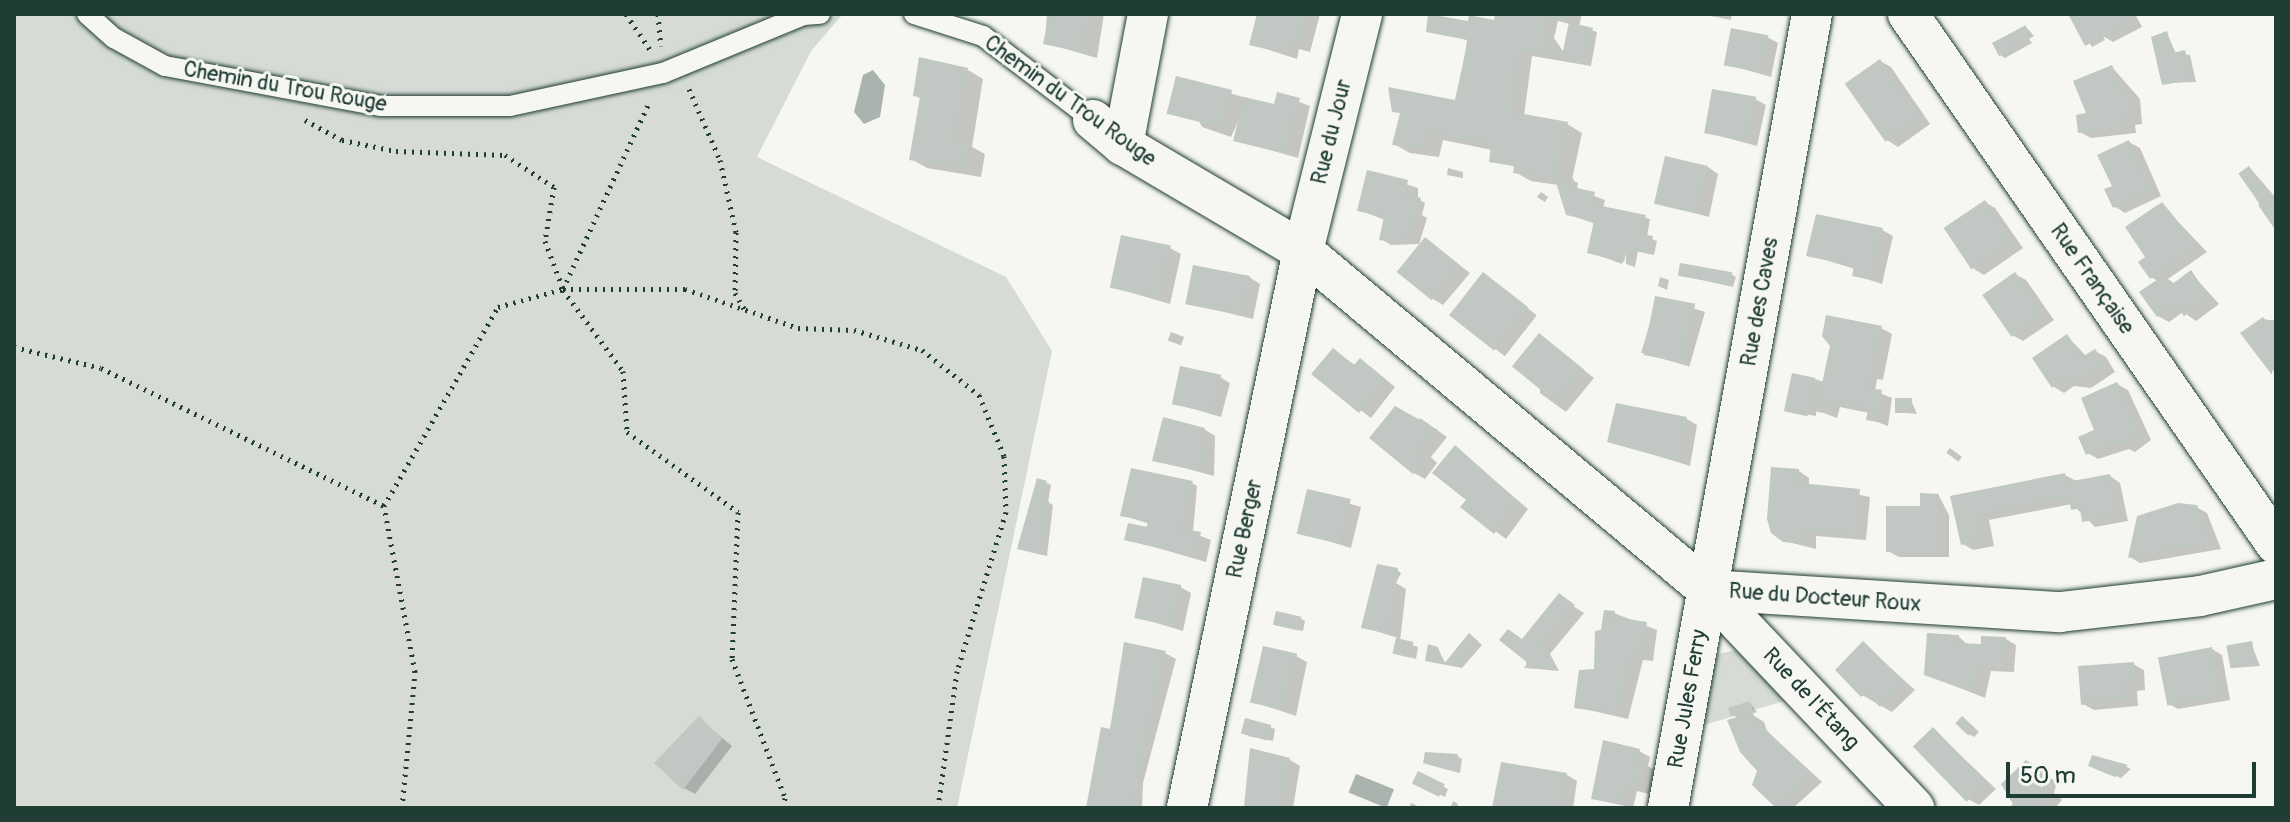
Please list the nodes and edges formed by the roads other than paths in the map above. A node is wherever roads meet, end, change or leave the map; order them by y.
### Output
1 (87, 14) edge
2 (820, 14) edge
3 (914, 14) edge
4 (1148, 14) edge
5 (1362, 14) edge
6 (1812, 14) edge
7 (1908, 14) edge
8 (1093, 120) joint
9 (1123, 145) junction
10 (1303, 251) junction
11 (2276, 544) edge
12 (2276, 579) edge
13 (1708, 590) junction
14 (1187, 808) edge
15 (1668, 808) edge
16 (1914, 808) edge

1 - 2 lane, Chemin du Trou Rouge
3 - 8 lane, Chemin du Trou Rouge
4 - 9 street
5 - 10 street, Rue du Jour
6 - 13 street, Rue des Caves
7 - 11 street, Rue Française
8 - 9 street, Chemin du Trou Rouge
9 - 10 street, Chemin du Trou Rouge
10 - 13 street, Rue du Docteur Roux
10 - 14 street, Rue Berger
12 - 13 street, Rue du Docteur Roux
13 - 15 street, Rue Jules Ferry
13 - 16 street, Rue de l'Étang

